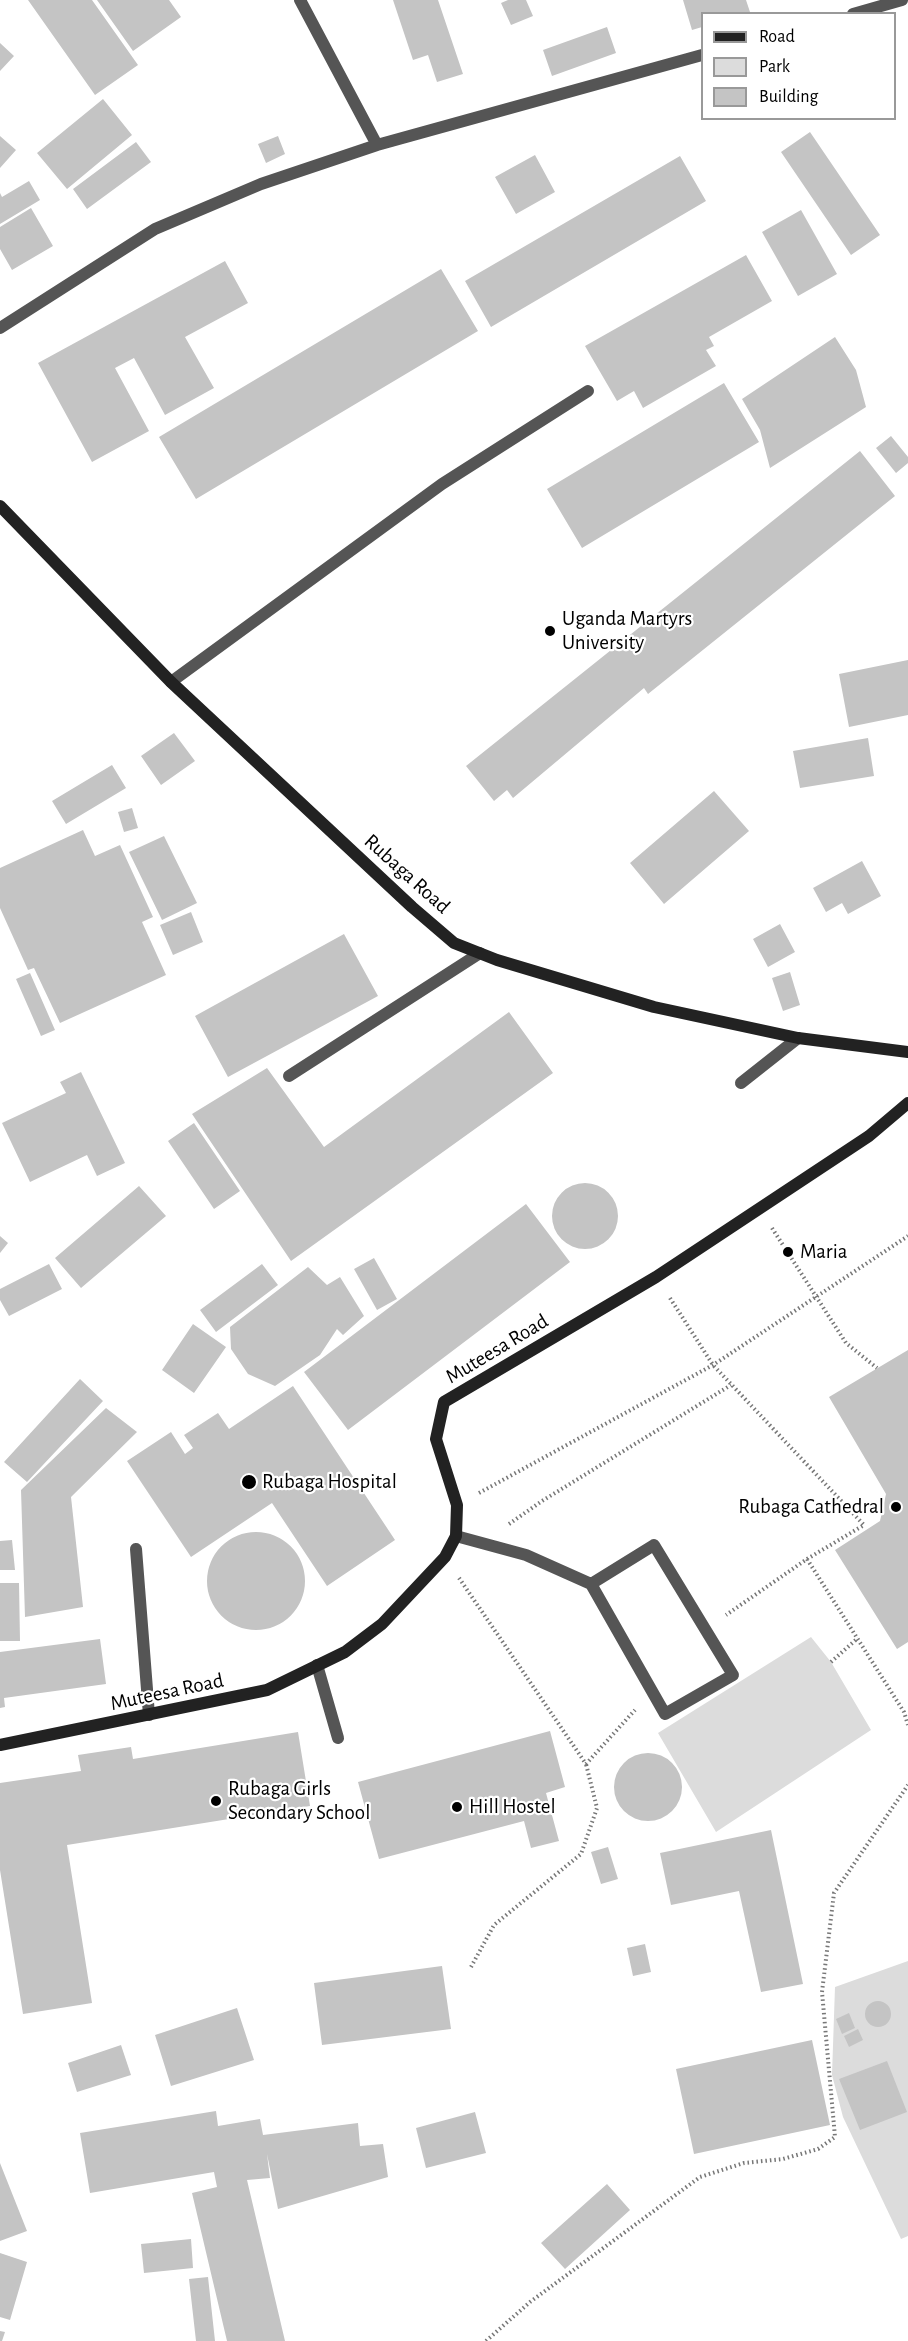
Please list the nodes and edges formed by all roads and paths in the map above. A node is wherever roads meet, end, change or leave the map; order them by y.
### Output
1 (300, 0) edge
2 (902, 0) edge
3 (860, 12) edge
4 (701, 55) edge
5 (377, 145) junction
6 (0, 328) edge
7 (588, 392) dead end
8 (0, 506) edge
9 (171, 682) junction
10 (480, 953) junction
11 (798, 1038) junction
12 (908, 1052) edge
13 (289, 1076) dead end
14 (741, 1083) dead end
15 (908, 1103) edge
16 (759, 1208) junction
17 (908, 1236) edge
18 (656, 1277) junction
19 (817, 1297) junction
20 (713, 1365) junction
21 (877, 1368) dead end
22 (731, 1385) junction
23 (457, 1505) junction
24 (456, 1536) junction
25 (482, 1543) junction
26 (136, 1549) dead end
27 (445, 1557) junction
28 (807, 1558) junction
29 (591, 1584) junction
30 (706, 1629) junction
31 (858, 1638) junction
32 (831, 1662) dead end
33 (317, 1665) junction
34 (652, 1692) junction
35 (906, 1713) edge
36 (149, 1715) junction
37 (908, 1725) edge
38 (338, 1738) dead end
39 (0, 1745) edge
40 (586, 1764) junction
41 (908, 1785) edge
42 (471, 1966) dead end
43 (486, 2341) edge

1 - 5 street
2 - 3 street
4 - 5 street
5 - 6 street
7 - 9 street
8 - 9 street, Rubaga Road
9 - 10 street, Rubaga Road
10 - 11 street, Rubaga Road
10 - 13 street
11 - 12 street, Rubaga Road
11 - 14 street
15 - 16 street, Muteesa Road
16 - 18 street, Muteesa Road
16 - 19 path
17 - 19 path
18 - 20 path
18 - 23 street, Muteesa Road
19 - 20 path
19 - 21 path
20 - 22 path
20 - 23 path
22 - 25 path
22 - 28 path
23 - 24 street, Muteesa Road
24 - 25 street
24 - 27 street, Muteesa Road
25 - 29 street
26 - 36 street
27 - 33 street, Muteesa Road
27 - 40 path
28 - 30 path
28 - 31 path
29 - 30 street
29 - 34 street
30 - 34 street
31 - 32 path
31 - 35 path
33 - 36 street, Muteesa Road
33 - 38 street
34 - 40 path
35 - 37 path
36 - 39 street, Muteesa Road
40 - 42 path
41 - 43 path

